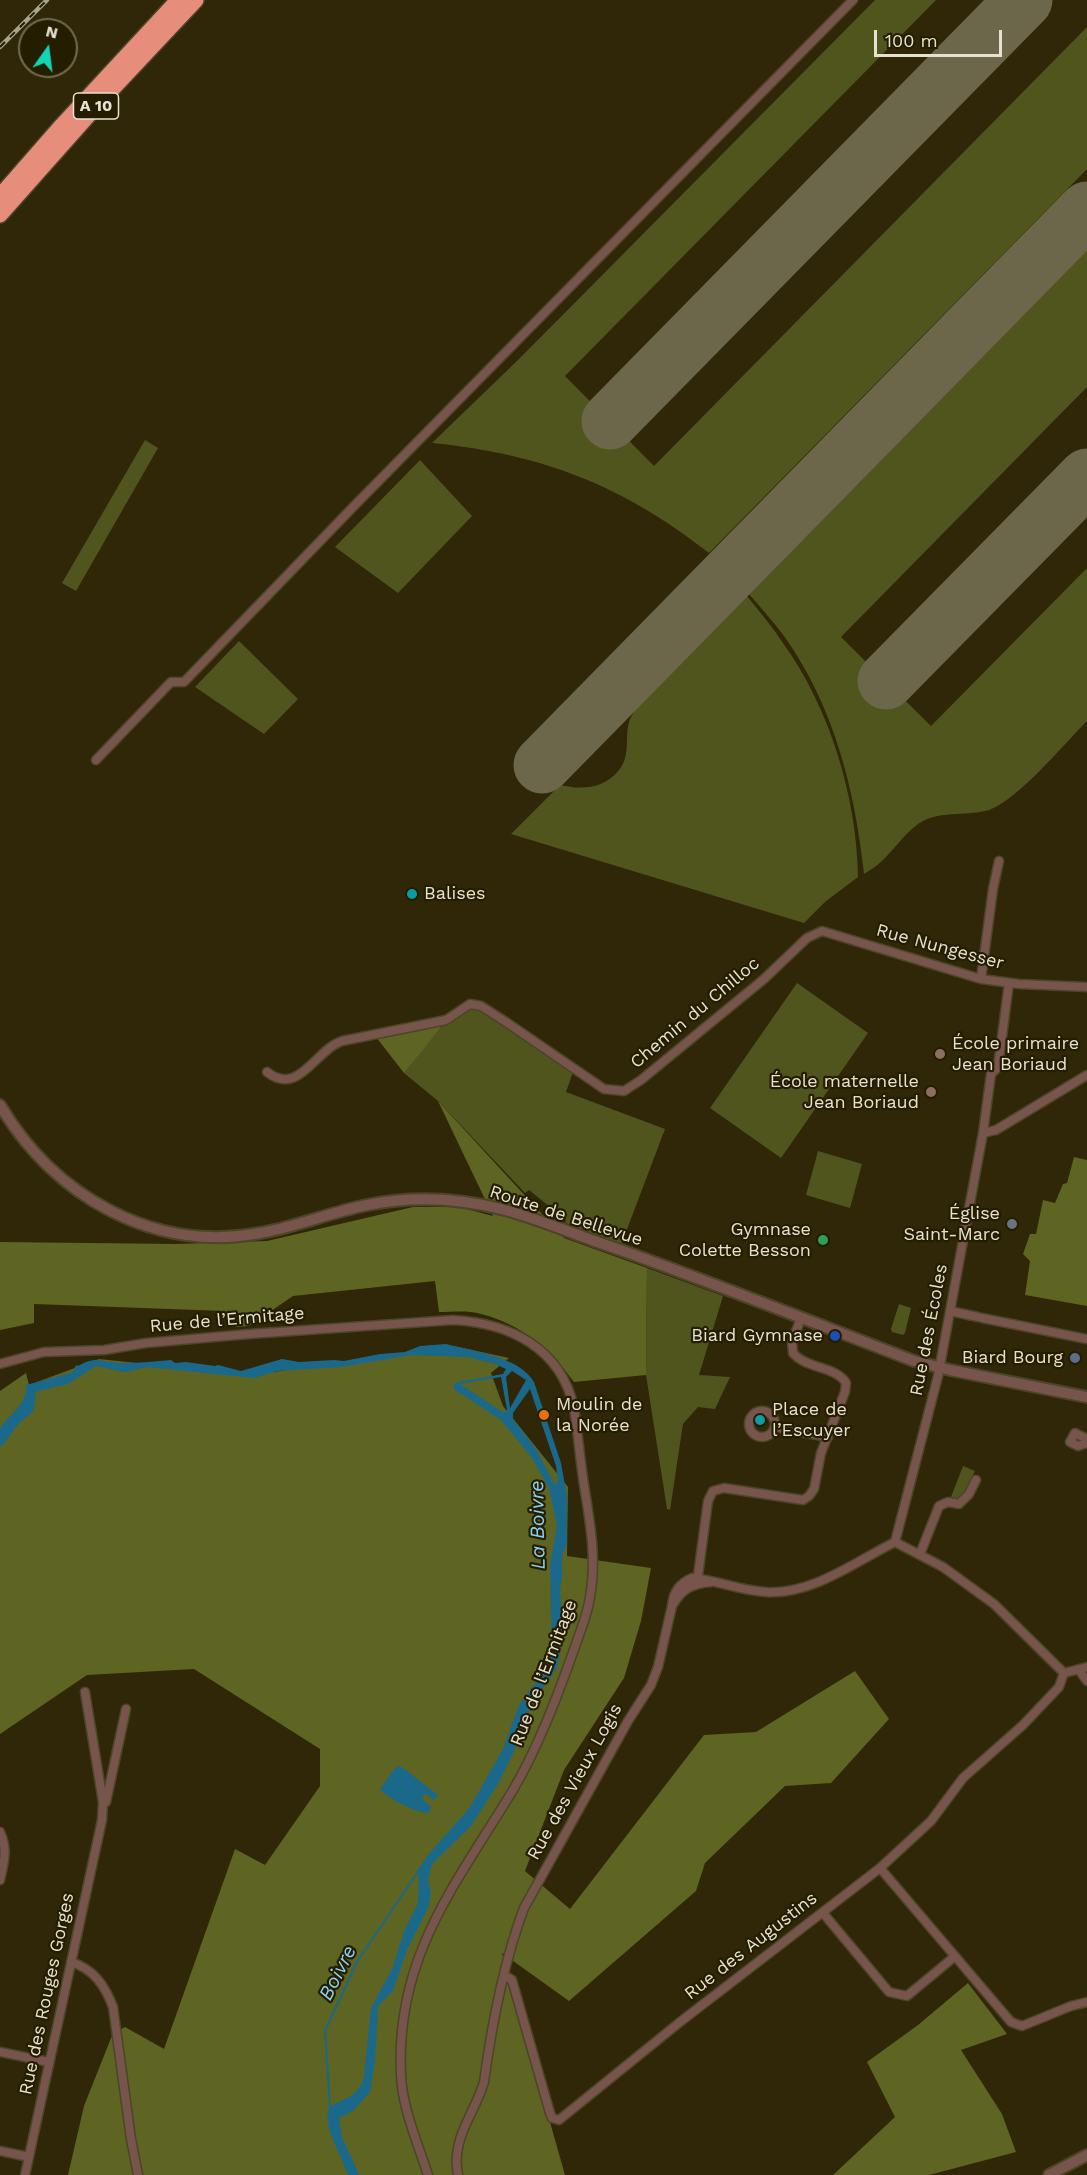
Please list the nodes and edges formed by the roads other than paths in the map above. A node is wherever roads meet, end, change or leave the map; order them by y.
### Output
1 (178, 0) edge
2 (196, 0) edge
3 (853, 0) edge
4 (0, 195) edge
5 (0, 215) edge
6 (96, 760) dead end
7 (999, 861) dead end
8 (822, 931) joint
9 (981, 979) junction
10 (1009, 983) junction
11 (1087, 987) edge
12 (267, 1072) dead end
13 (1086, 1078) edge
14 (0, 1104) edge
15 (983, 1133) junction
16 (950, 1311) junction
17 (801, 1318) junction
18 (1087, 1339) edge
19 (0, 1364) edge
20 (940, 1368) junction
21 (1087, 1397) edge
22 (775, 1426) dead end
23 (828, 1437) junction
24 (976, 1480) dead end
25 (895, 1542) junction
26 (920, 1554) junction
27 (697, 1581) junction
28 (1083, 1669) edge
29 (1064, 1673) junction
30 (1087, 1681) edge
31 (85, 1692) dead end
32 (126, 1709) dead end
33 (102, 1820) junction
34 (0, 1832) edge
35 (880, 1868) junction
36 (0, 1880) edge
37 (823, 1912) junction
38 (954, 1957) junction
39 (71, 1962) junction
40 (504, 1975) junction
41 (1087, 2002) edge
42 (0, 2052) edge
43 (49, 2062) junction
44 (0, 2151) edge
45 (1087, 2155) edge
46 (29, 2157) junction
47 (25, 2175) edge
48 (138, 2175) edge
49 (428, 2175) edge
50 (458, 2175) edge
51 (1049, 2175) edge

1 - 4 highway, A 10
2 - 5 highway, A 10
3 - 6 street
7 - 9 street
8 - 9 street, Rue Nungesser
8 - 12 street, Chemin du Chilloc
9 - 10 street, Rue Nungesser
10 - 11 street, Rue Nungesser
10 - 15 street, Rue des Écoles
13 - 15 street
14 - 17 street, Route de Bellevue
15 - 16 street, Rue des Écoles
16 - 18 street
16 - 20 street, Rue des Écoles
17 - 20 street, Route de Bellevue
17 - 23 street
19 - 49 street, Rue de l’Ermitage
20 - 21 street, Route de Bellevue
20 - 25 street, Rue des Écoles
22 - 23 street
23 - 27 street
24 - 26 street
25 - 26 street
25 - 27 street
26 - 29 street
27 - 40 street, Rue des Vieux Logis
28 - 29 street
28 - 30 street
29 - 35 street, Rue des Augustins
31 - 33 street, Rue des Rouges Gorges
32 - 33 street, Rue des Rouges Gorges
33 - 39 street, Rue des Rouges Gorges
34 - 36 street
35 - 37 street, Rue des Augustins
35 - 38 street
37 - 38 street
37 - 40 street, Rue des Augustins
38 - 41 street
39 - 43 street, Rue des Rouges Gorges
39 - 48 street
40 - 50 street, Rue des Vieux Logis
42 - 43 street
43 - 46 street, Rue des Rouges Gorges
44 - 46 street
45 - 51 street
46 - 47 street, Rue des Rouges Gorges

